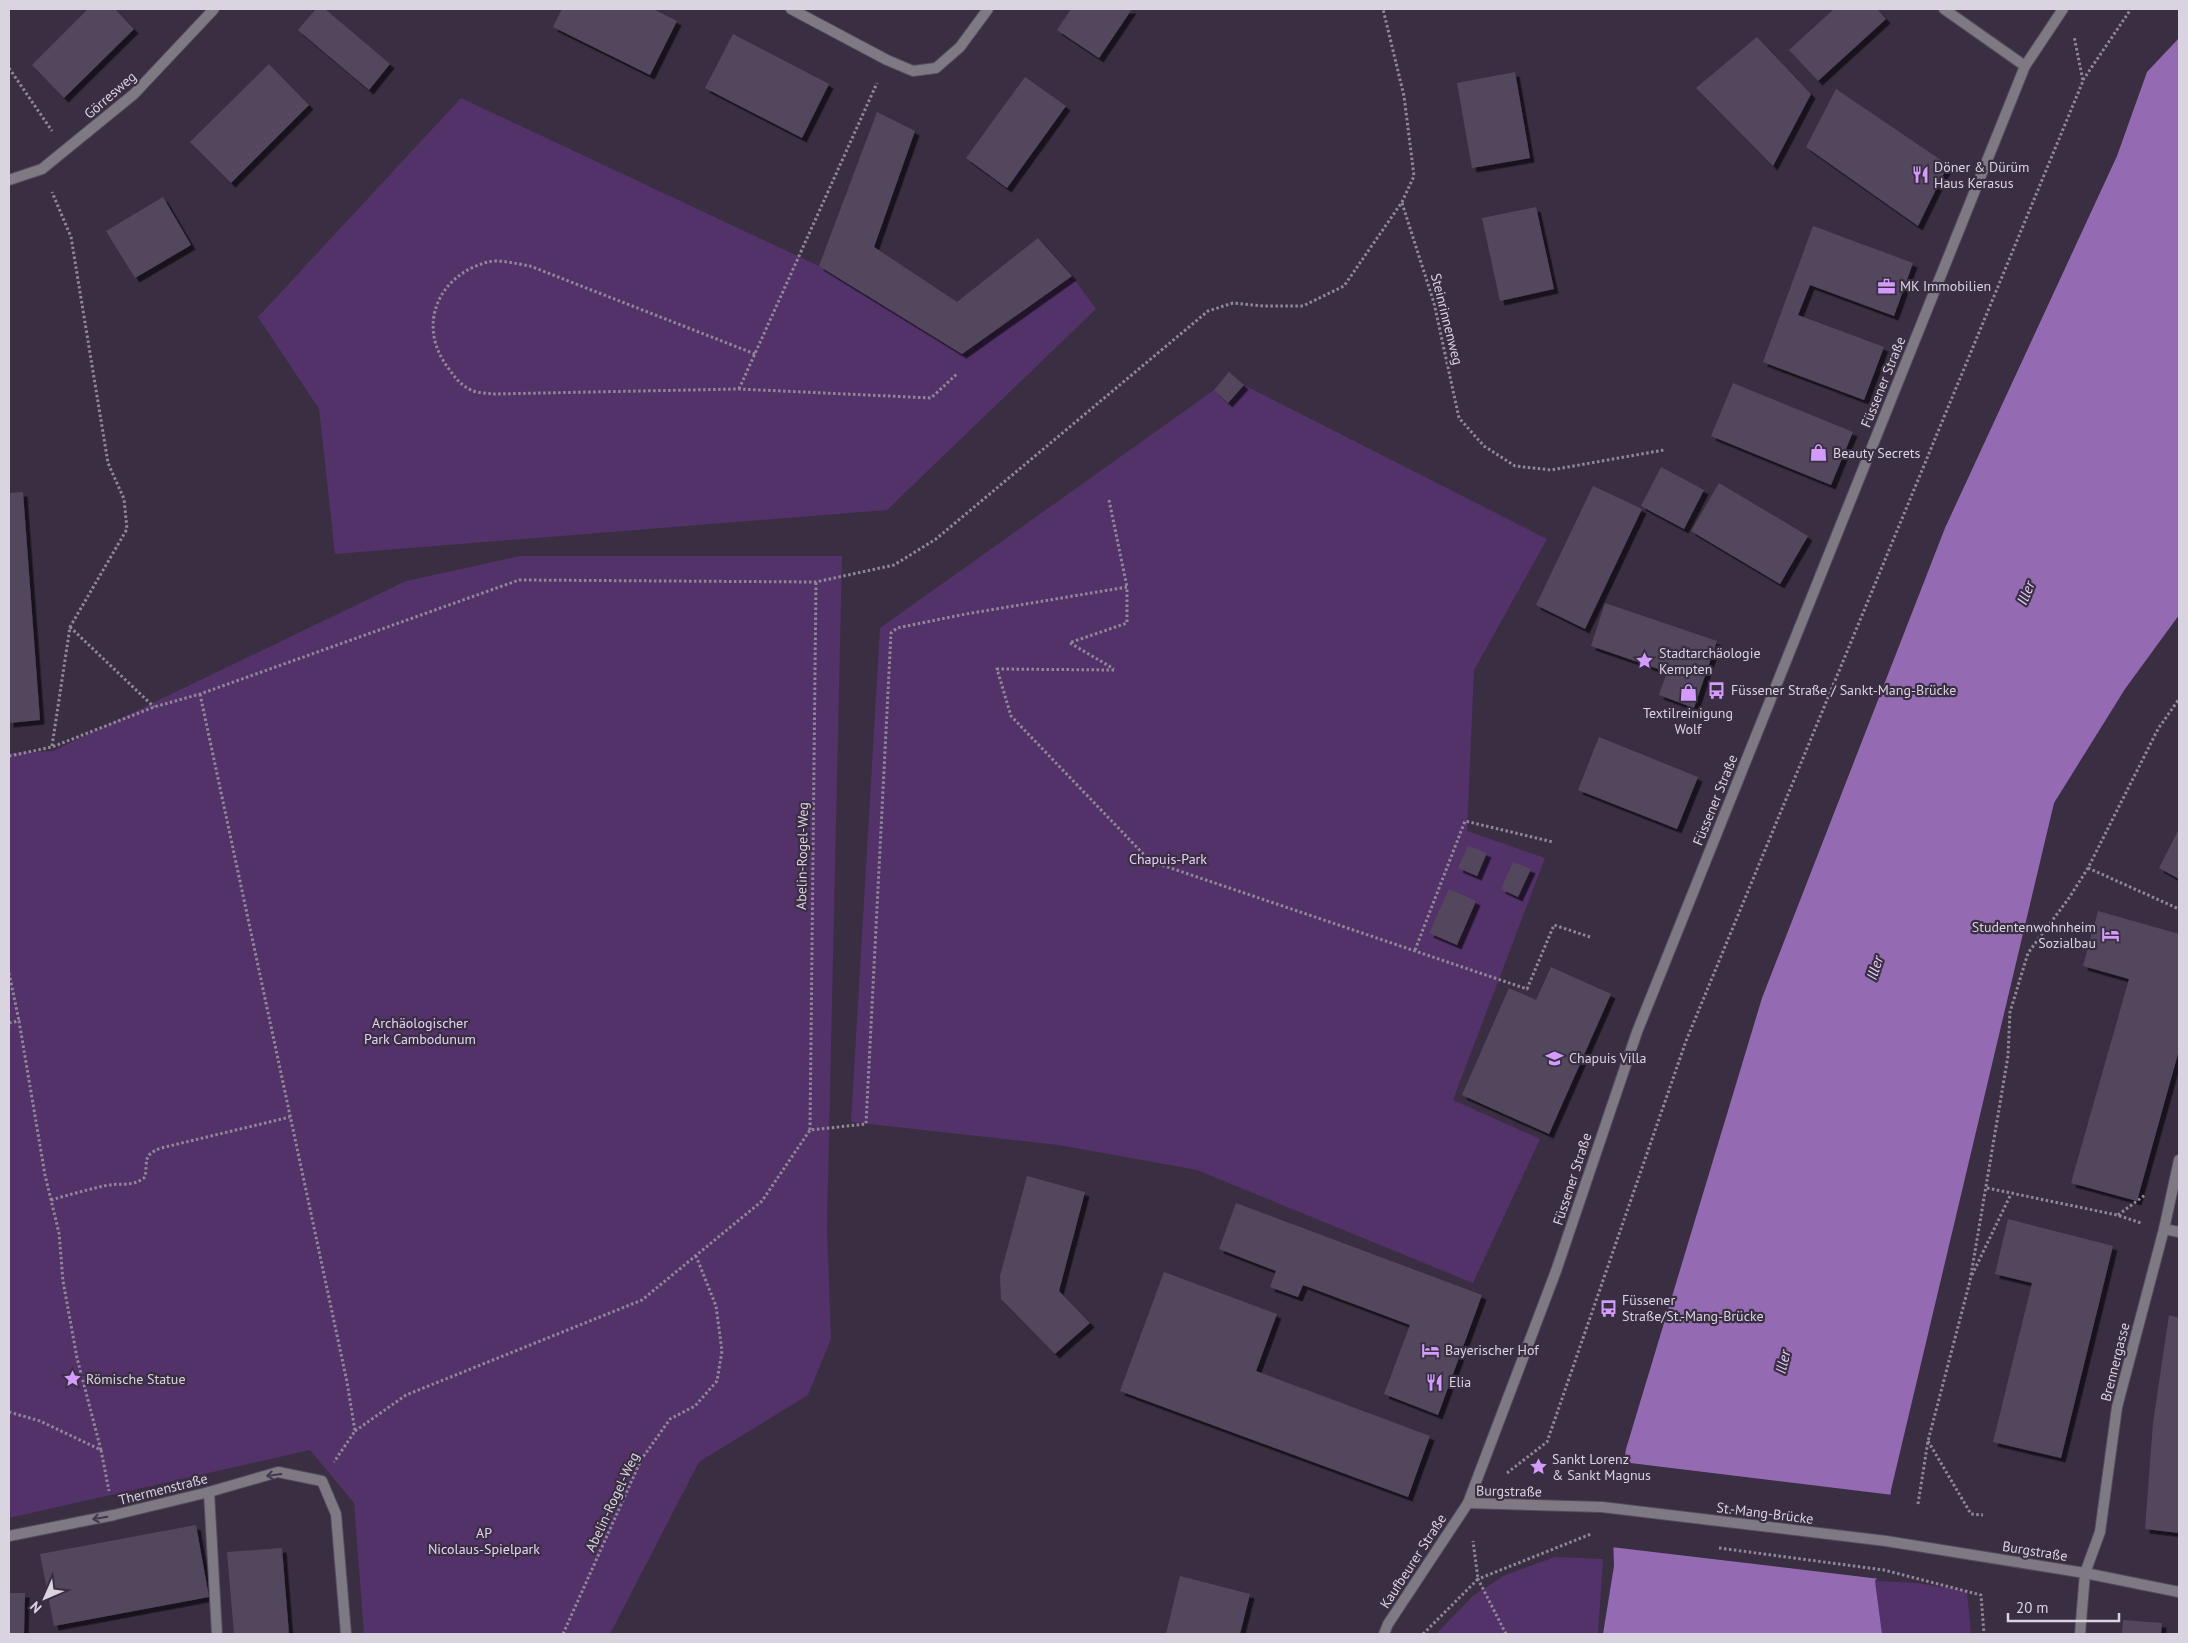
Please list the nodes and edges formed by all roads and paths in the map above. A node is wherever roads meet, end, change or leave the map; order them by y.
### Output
1 (214, 9) edge
2 (791, 9) edge
3 (988, 9) edge
4 (1383, 9) edge
5 (1944, 9) edge
6 (2063, 9) edge
7 (2131, 9) edge
8 (2073, 27) dead end
9 (887, 60) junction
10 (2025, 66) junction
11 (9, 68) edge
12 (2083, 81) junction
13 (65, 150) junction
14 (42, 169) junction
15 (9, 180) edge
16 (1402, 202) junction
17 (755, 354) junction
18 (958, 373) dead end
19 (739, 389) junction
20 (1664, 450) dead end
21 (1109, 500) dead end
22 (816, 582) junction
23 (1127, 588) junction
24 (70, 627) junction
25 (200, 694) junction
26 (2179, 699) edge
27 (154, 708) junction
28 (52, 747) junction
29 (9, 756) edge
30 (1553, 842) dead end
31 (2088, 868) junction
32 (2179, 909) edge
33 (1590, 937) dead end
34 (1415, 950) junction
35 (9, 973) edge
36 (18, 1021) junction
37 (9, 1023) edge
38 (290, 1117) junction
39 (810, 1130) junction
40 (2179, 1160) edge
41 (1987, 1188) junction
42 (2011, 1194) junction
43 (51, 1200) junction
44 (2117, 1215) dead end
45 (2164, 1229) junction
46 (2179, 1232) edge
47 (696, 1256) junction
48 (1970, 1281) junction
49 (9, 1412) edge
50 (355, 1431) junction
51 (1928, 1441) junction
52 (101, 1450) junction
53 (1504, 1475) dead end
54 (322, 1481) junction
55 (209, 1492) junction
56 (1468, 1503) junction
57 (1918, 1504) dead end
58 (1640, 1512) joint
59 (114, 1515) junction
60 (1983, 1515) dead end
61 (1596, 1534) dead end
62 (9, 1536) edge
63 (1886, 1541) joint
64 (1710, 1547) dead end
65 (2085, 1573) junction
66 (1478, 1579) junction
67 (2179, 1592) edge
68 (217, 1634) edge
69 (346, 1634) edge
70 (563, 1634) edge
71 (1384, 1634) edge
72 (1423, 1634) edge
73 (1506, 1634) edge
74 (1984, 1634) edge
75 (2080, 1634) edge

1 - 13 street, Görresweg
2 - 9 street
3 - 9 street
4 - 16 path
5 - 10 street
6 - 10 street, Füssener Straße
7 - 12 path
8 - 12 path
9 - 17 path
10 - 56 street, Füssener Straße
11 - 13 path
12 - 53 path
13 - 14 street, Görresweg
14 - 15 street, Görresweg
14 - 24 path
16 - 20 path, Steinrinnenweg
16 - 22 path
17 - 19 path
17 - 19 path
18 - 19 path
21 - 23 path
22 - 25 path
22 - 39 path, Abelin-Rogel-Weg
23 - 34 path
23 - 39 path
24 - 27 path
24 - 28 path
25 - 27 path
25 - 38 path
26 - 31 path
27 - 28 path
28 - 29 path
30 - 34 path
31 - 32 path
31 - 41 path
33 - 34 path
35 - 36 path
36 - 37 path
36 - 43 path
38 - 43 path
38 - 50 path
39 - 47 path
40 - 45 street, Brennergasse
41 - 42 path
41 - 48 path
42 - 44 path
42 - 48 path
43 - 52 path
45 - 46 street
45 - 65 street, Brennergasse
47 - 50 path
47 - 70 path, Abelin-Rogel-Weg
48 - 51 path
49 - 52 path
50 - 54 path
51 - 57 path
51 - 60 path
52 - 59 path
54 -> 55 street, Thermenstraße
54 - 69 street
55 - 59 street, Thermenstraße
55 - 68 street
56 - 58 street, Burgstraße
56 - 66 path
56 - 71 street, Kaufbeurer Straße
58 - 63 street, St.-Mang-Brücke
59 -> 62 street, Thermenstraße
61 - 66 path
63 - 65 street, Burgstraße
64 - 74 path
65 - 67 street, Burgstraße
65 - 75 street, Brennergasse
66 - 72 path
66 - 73 path

